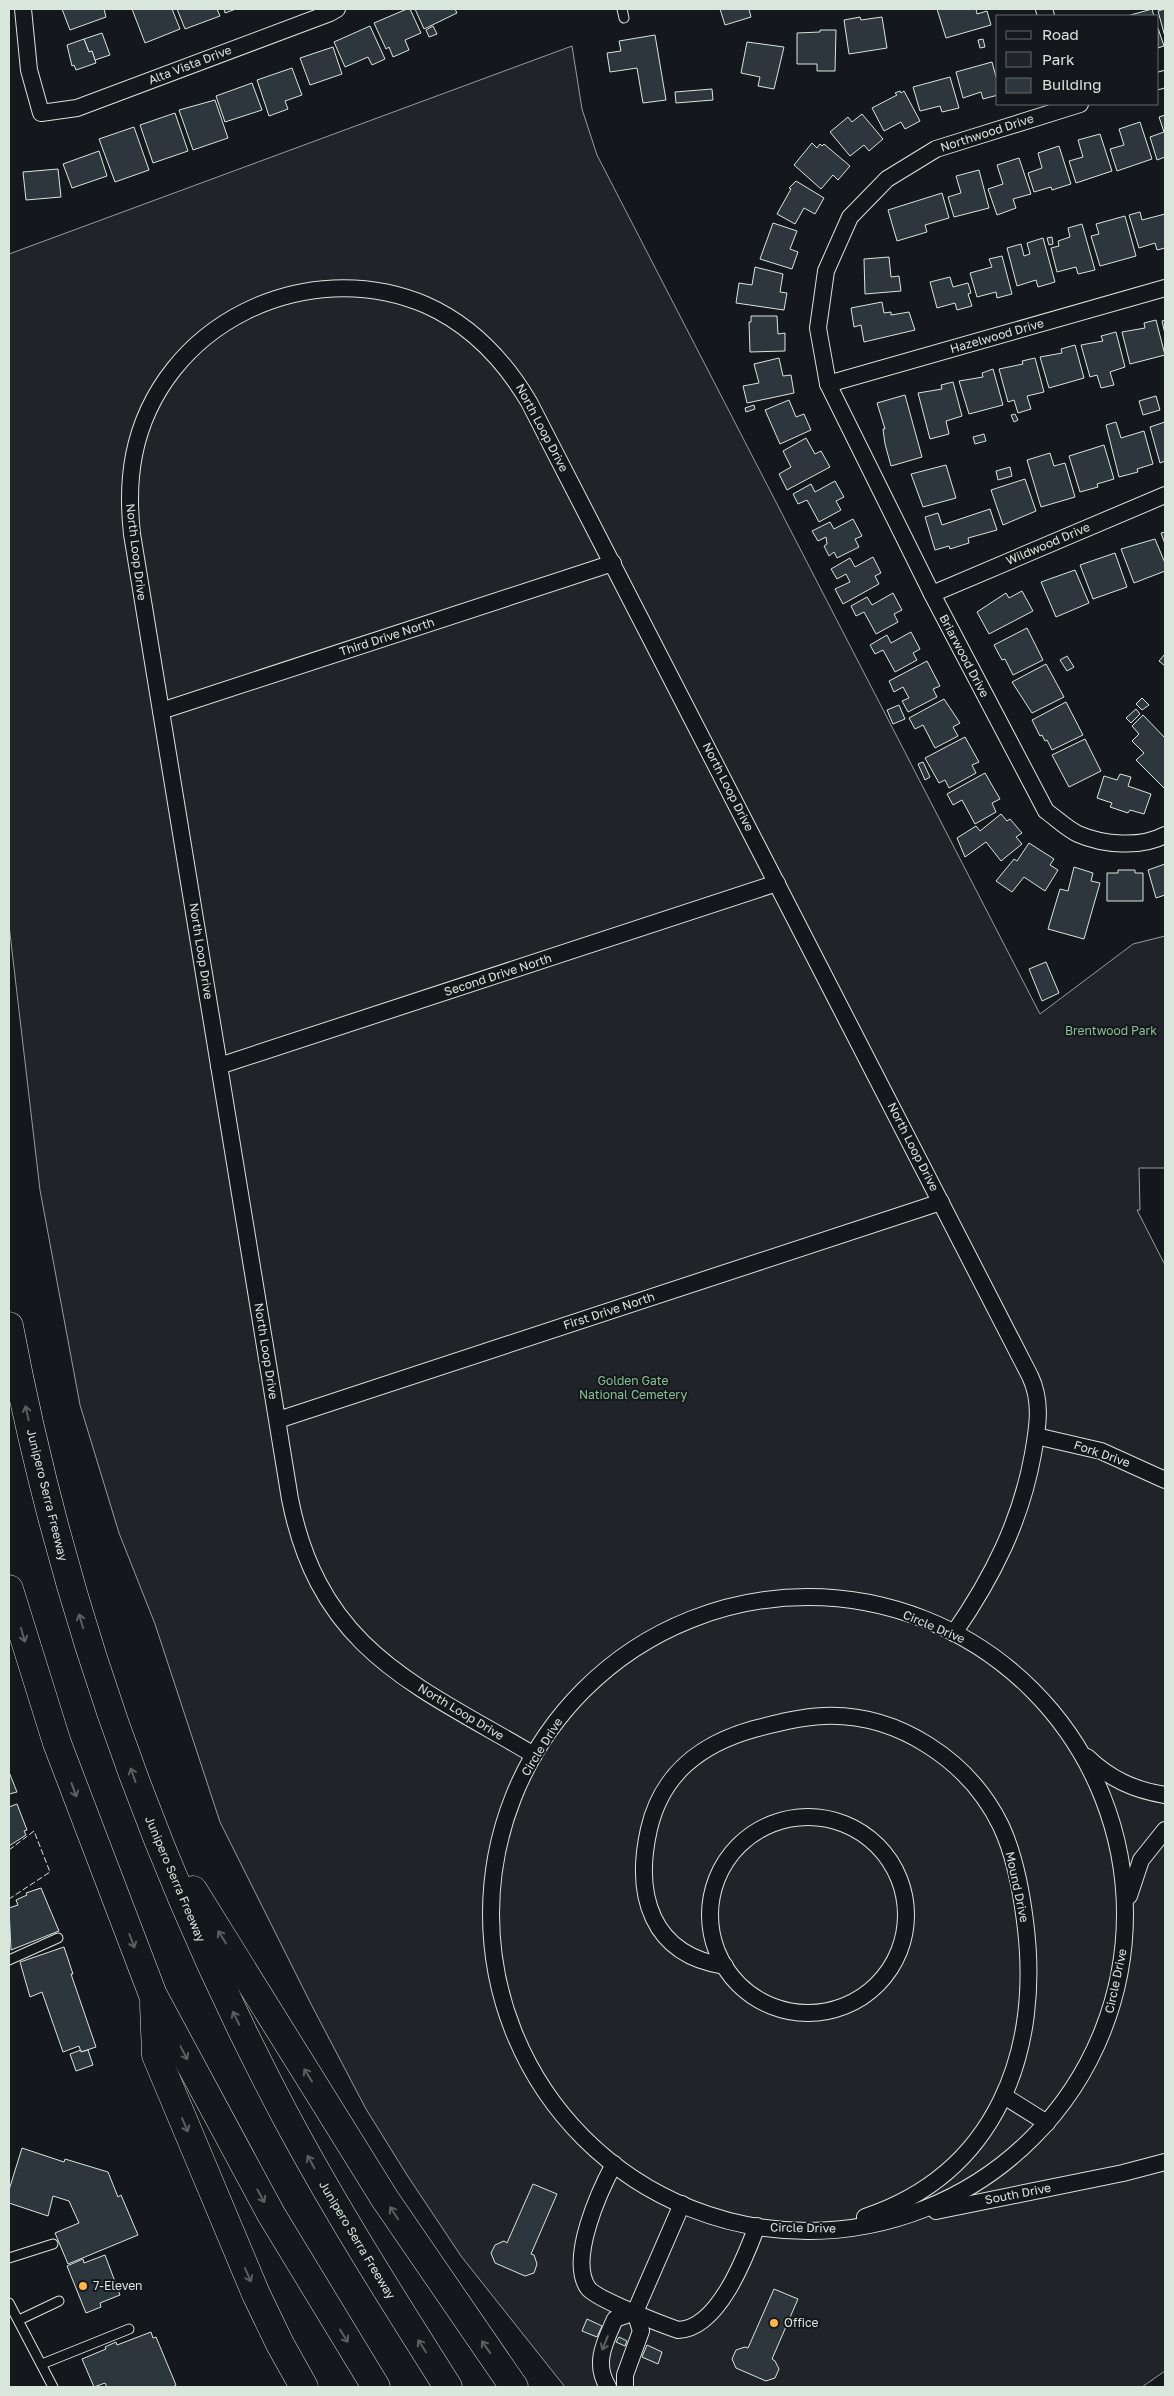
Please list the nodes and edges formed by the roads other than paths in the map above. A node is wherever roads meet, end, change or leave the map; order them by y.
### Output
1 (23, 9) edge
2 (337, 9) edge
3 (1073, 105) edge
4 (1165, 288) edge
5 (828, 384) junction
6 (1165, 495) edge
7 (613, 563) junction
8 (932, 594) junction
9 (161, 711) junction
10 (1165, 835) edge
11 (777, 883) junction
12 (219, 1066) junction
13 (941, 1202) junction
14 (9, 1326) edge
15 (278, 1420) junction
16 (1036, 1436) junction
17 (1165, 1480) edge
18 (9, 1589) edge
19 (954, 1633) junction
20 (1073, 1740) junction
21 (534, 1755) junction
22 (1165, 1794) edge
23 (150, 1821) junction
24 (1165, 1830) edge
25 (1126, 1918) junction
26 (58, 1938) dead end
27 (9, 1960) edge
28 (725, 1966) junction
29 (153, 1994) junction
30 (1004, 2096) junction
31 (1047, 2123) junction
32 (1163, 2163) edge
33 (614, 2164) junction
34 (682, 2204) junction
35 (870, 2224) junction
36 (758, 2226) junction
37 (821, 2230) junction
38 (53, 2244) dead end
39 (9, 2258) edge
40 (60, 2301) dead end
41 (9, 2303) edge
42 (635, 2312) junction
43 (19, 2320) junction
44 (129, 2329) dead end
45 (42, 2364) junction
46 (53, 2387) edge
47 (304, 2387) edge
48 (376, 2387) edge
49 (448, 2387) edge
50 (514, 2387) edge
51 (608, 2387) edge
52 (625, 2387) edge

1 - 2 street, Alta Vista Drive
3 - 5 street, Northwood Drive
4 - 5 street, Hazelwood Drive
5 - 8 street, Briarwood Drive
6 - 8 street, Wildwood Drive
7 - 9 street, Third Drive North
7 - 9 street, North Loop Drive
7 - 11 street, North Loop Drive
8 - 10 street, Briarwood Drive
9 - 12 street, North Loop Drive
11 - 12 street, Second Drive North
11 - 13 street, North Loop Drive
12 - 15 street, North Loop Drive
13 - 15 street, First Drive North
13 - 16 street, North Loop Drive
23 -> 14 highway, Junipero Serra Freeway
15 - 21 street, North Loop Drive
16 - 17 street, Fork Drive
16 - 19 street, North Loop Drive
18 -> 29 highway
19 - 20 street, Circle Drive
19 - 21 street, Circle Drive
20 - 22 street
20 - 25 street, Circle Drive
21 - 33 street, Circle Drive
49 -> 23 highway, Junipero Serra Freeway
50 -> 23 highway
24 - 25 street
25 - 31 street, Circle Drive
26 - 27 lane
28 - 28 street
28 - 30 street, Mound Drive
29 -> 47 highway
29 -> 48 highway
30 - 31 street
30 - 37 street, Mound Drive
31 - 35 street, Circle Drive
32 - 35 street, South Drive
33 - 34 street, Circle Drive
33 - 42 street
34 - 36 street, Circle Drive
34 - 42 street
35 - 37 street, Circle Drive
36 - 37 street, Circle Drive
36 - 42 street
38 - 39 lane
40 - 43 lane
41 - 43 lane
42 -> 51 street
42 - 52 street
43 - 45 lane
44 - 45 lane
45 - 46 lane

